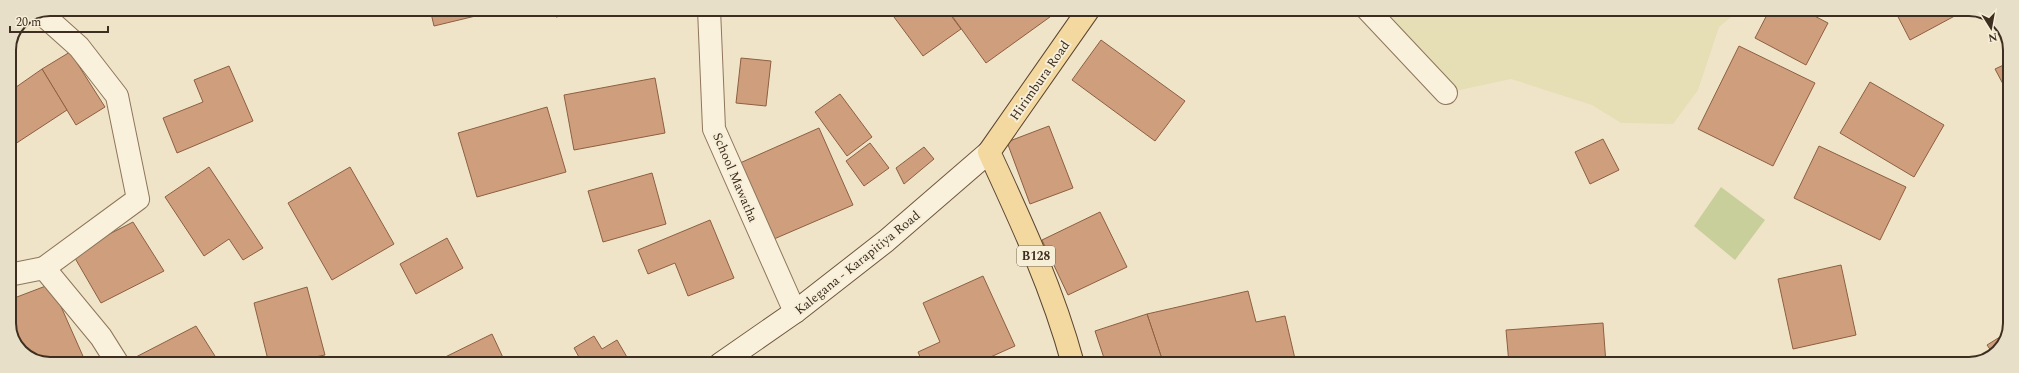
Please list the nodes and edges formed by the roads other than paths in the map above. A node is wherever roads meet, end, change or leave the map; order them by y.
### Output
1 (709, 16) edge
2 (1084, 16) edge
3 (1374, 16) edge
4 (45, 17) edge
5 (1446, 93) dead end
6 (988, 152) junction
7 (44, 268) junction
8 (16, 274) edge
9 (795, 312) junction
10 (114, 357) edge
11 (730, 357) edge
12 (1070, 357) edge

1 - 9 street, School Mawatha
2 - 6 main road, Hirimbura Road
3 - 5 street
4 - 7 street
6 - 9 street, Kalegana - Karapitiya Road
6 - 12 main road, B128
7 - 8 street
7 - 10 street
9 - 11 street, Kalegana - Karapitiya Road

